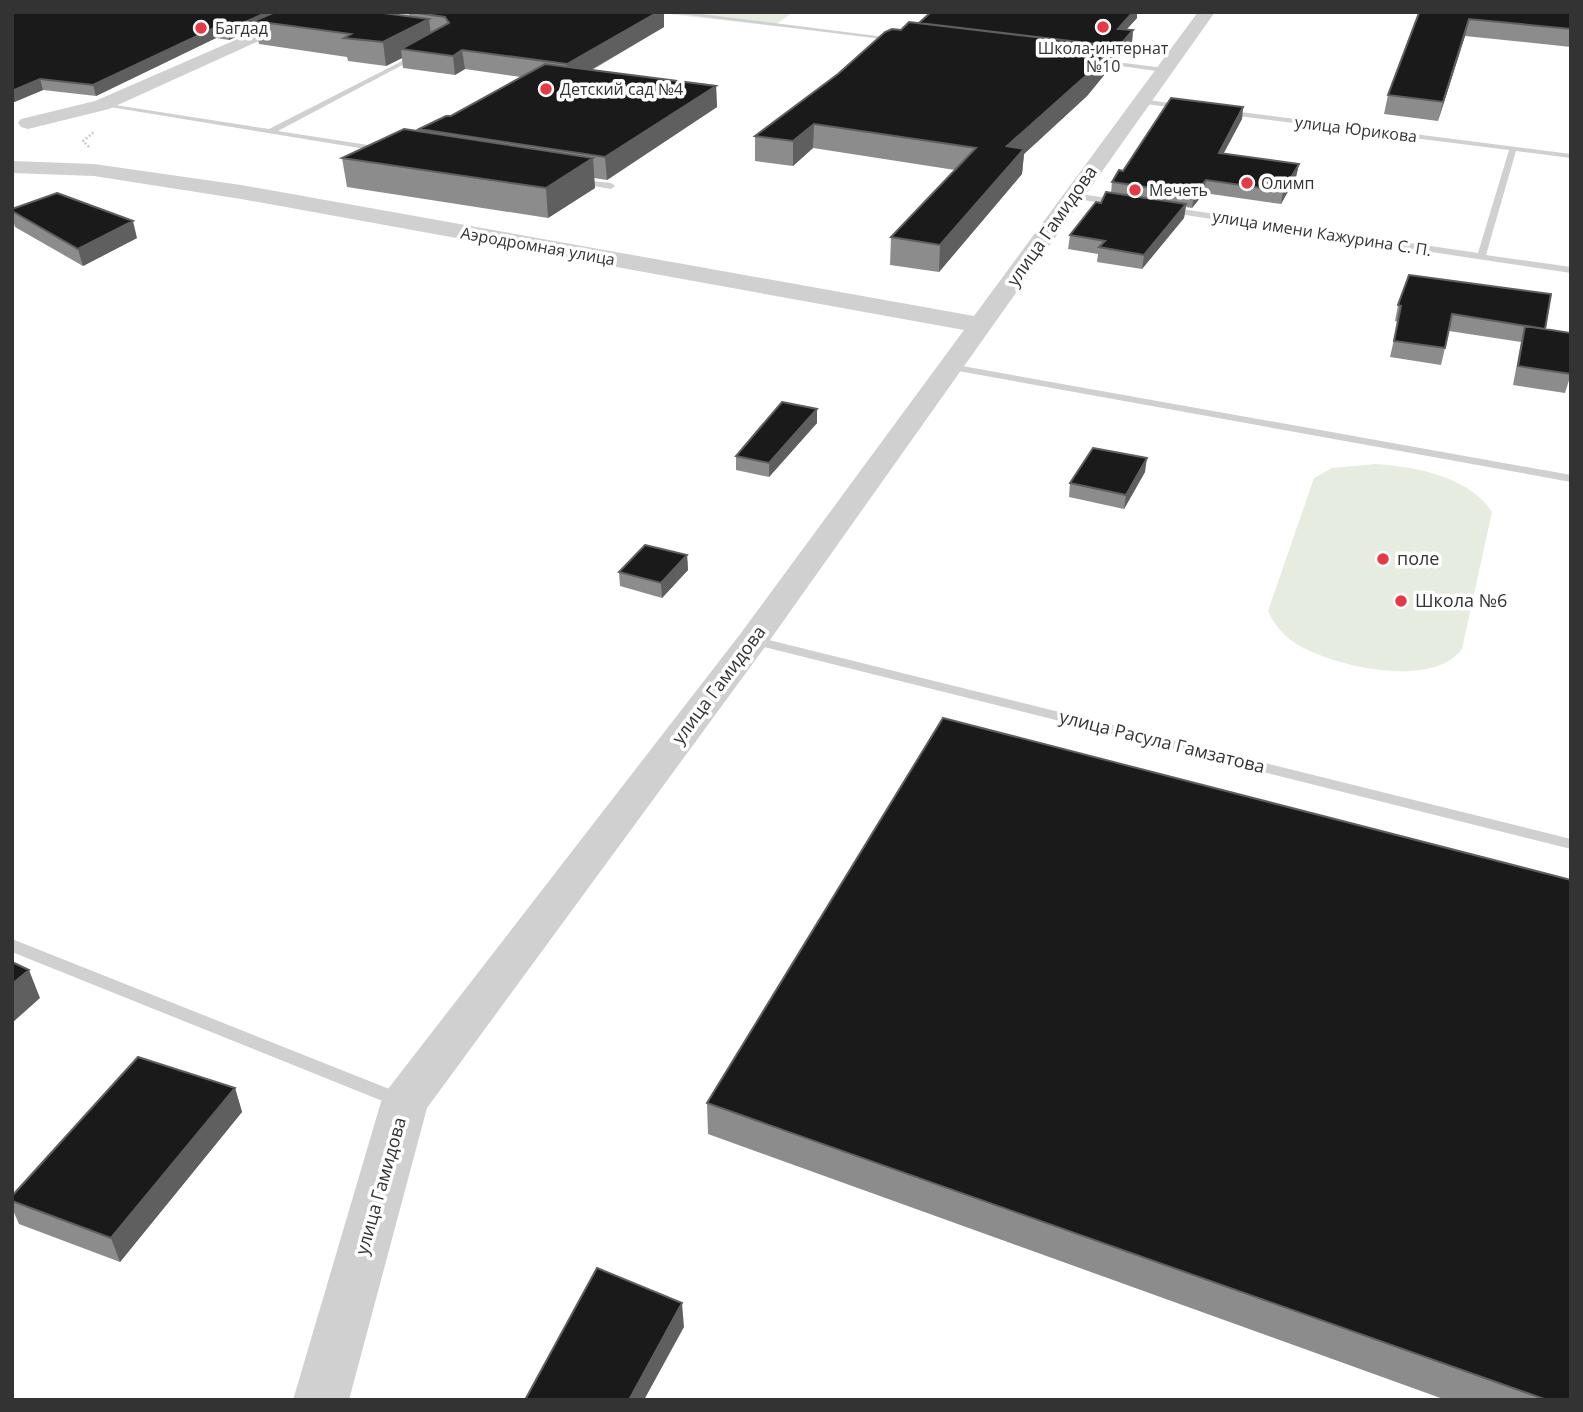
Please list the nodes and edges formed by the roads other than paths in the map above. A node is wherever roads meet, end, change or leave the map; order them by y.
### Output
1 (425, 12) edge
2 (667, 12) edge
3 (1208, 12) edge
4 (311, 16) edge
5 (386, 26) edge
6 (912, 41) edge
7 (423, 52) edge
8 (1090, 61) edge
9 (1164, 70) junction
10 (1142, 101) junction
11 (102, 105) junction
12 (1197, 108) edge
13 (1210, 110) edge
14 (20, 123) edge
15 (270, 132) junction
16 (78, 147) junction
17 (1513, 149) junction
18 (393, 151) edge
19 (1571, 156) edge
20 (12, 166) edge
21 (570, 180) edge
22 (611, 186) edge
23 (1074, 196) junction
24 (1128, 204) edge
25 (1155, 208) edge
26 (1481, 257) junction
27 (1571, 270) edge
28 (982, 325) junction
29 (951, 367) junction
30 (1571, 479) edge
31 (753, 640) junction
32 (1571, 844) edge
33 (12, 945) edge
34 (405, 1102) junction
35 (321, 1400) edge

1 - 5 lane
2 - 6 lane
3 - 9 street, улица Гамидова
4 - 11 street
7 - 15 lane
8 - 9 lane
9 - 10 street, улица Гамидова
10 - 12 lane
10 - 23 street, улица Гамидова
11 - 14 street
11 - 15 lane
11 - 16 street
13 - 17 lane, улица Юрикова
14 - 16 street
15 - 18 lane
16 - 20 street
16 - 20 street
16 - 28 street, Аэродромная улица
17 - 19 lane, улица Юрикова
17 - 26 lane
21 - 22 lane
23 - 24 lane
23 - 28 street, улица Гамидова
25 - 26 lane, улица имени Кажурина С. П.
26 - 27 lane, улица имени Кажурина С. П.
28 - 29 street, улица Гамидова
29 - 30 lane
29 - 31 street, улица Гамидова
31 - 32 lane, улица Расула Гамзатова
31 - 34 street, улица Гамидова
33 - 34 lane
34 - 35 street, улица Гамидова

